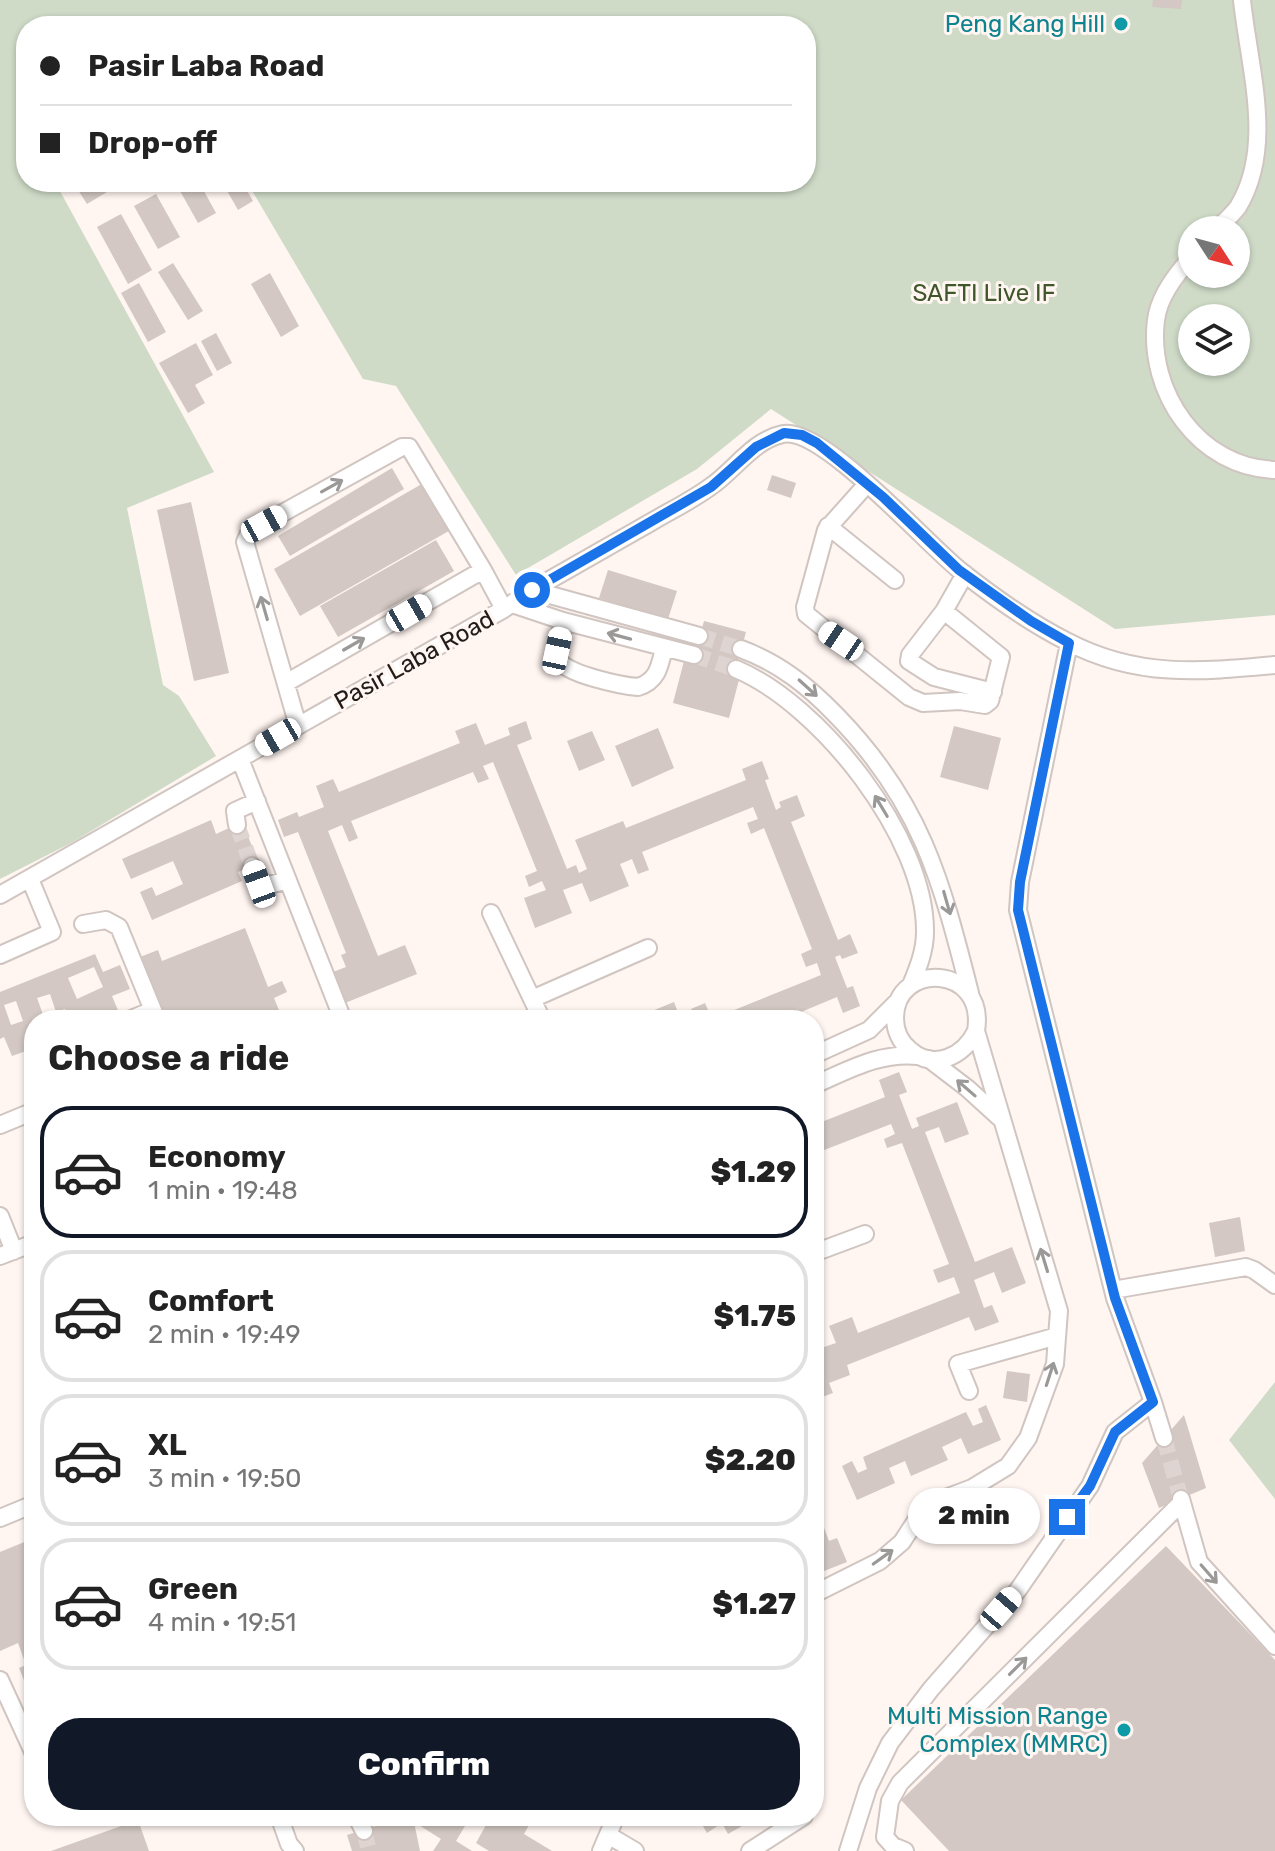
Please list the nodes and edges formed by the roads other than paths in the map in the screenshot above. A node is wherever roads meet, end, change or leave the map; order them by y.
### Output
1 (1242, 0) edge
2 (1229, 216) edge
3 (1178, 275) edge
4 (1275, 470) edge
5 (867, 484) junction
6 (828, 526) junction
7 (483, 570) junction
8 (965, 574) junction
9 (895, 580) dead end
10 (532, 590) junction
11 (508, 606) junction
12 (944, 611) junction
13 (563, 621) junction
14 (699, 636) tunnel mouth
15 (1069, 643) junction
16 (664, 648) junction
17 (741, 649) tunnel mouth
18 (694, 655) tunnel mouth
19 (1275, 665) edge
20 (736, 669) tunnel mouth
21 (286, 683) junction
22 (993, 692) junction
23 (298, 726) junction
24 (240, 759) junction
25 (257, 801) junction
26 (237, 825) dead end
27 (252, 866) tunnel mouth
28 (30, 879) junction
29 (288, 880) junction
30 (0, 895) edge
31 (491, 913) dead end
32 (83, 924) dead end
33 (648, 948) dead end
34 (0, 955) edge
35 (911, 985) junction
36 (970, 994) junction
37 (532, 999) junction
38 (900, 999) junction
39 (153, 1010) edge
40 (339, 1010) edge
41 (537, 1010) edge
42 (976, 1031) junction
43 (824, 1050) edge
44 (923, 1057) junction
45 (824, 1081) edge
46 (24, 1115) edge
47 (1001, 1120) junction
48 (0, 1125) edge
49 (0, 1216) edge
50 (865, 1234) dead end
51 (824, 1249) edge
52 (7, 1254) edge
53 (1275, 1285) edge
54 (1113, 1290) junction
55 (1057, 1336) junction
56 (969, 1391) dead end
57 (1153, 1402) junction
58 (1164, 1438) tunnel mouth
59 (24, 1508) edge
60 (0, 1518) edge
61 (824, 1589) edge
62 (1275, 1646) edge
63 (0, 1680) edge
64 (24, 1732) edge
65 (283, 1826) edge
66 (612, 1826) edge
67 (789, 1826) edge
68 (608, 1835) junction
69 (295, 1851) edge
70 (601, 1851) edge
71 (635, 1851) edge
72 (750, 1851) edge
73 (848, 1851) edge
74 (905, 1851) edge

1 - 2 street
3 - 4 street
5 - 6 street
5 - 8 street, Pasir Laba Road
5 - 10 street, Pasir Laba Road
6 - 9 street
6 - 22 street
7 - 11 street
21 -> 7 street
21 -> 7 street
8 - 12 street
8 - 15 street, Pasir Laba Road
10 - 11 street, Pasir Laba Road
10 - 14 street
11 - 13 street
11 - 23 street, Pasir Laba Road
12 - 22 street
12 - 22 street
16 -> 13 street
13 - 16 street
15 - 19 street, Pasir Laba Road
15 - 54 street
16 - 18 street
17 -> 36 street
35 -> 20 street
21 - 23 street
23 - 24 street, Pasir Laba Road
24 - 25 street
24 - 28 street, Pasir Laba Road
25 - 26 street
25 - 29 street
27 - 29 street
28 - 30 street, Pasir Laba Road
28 - 34 street
29 - 40 street
31 - 37 street
32 - 39 street
33 - 37 street
35 - 36 street
35 - 38 street
36 - 42 street
37 - 41 street
38 - 43 street
38 - 44 street
42 - 44 street
42 - 47 street
44 - 45 street
47 -> 44 street
46 - 48 street
55 -> 47 street
49 - 52 street
50 - 51 street
53 - 54 street
54 - 57 street
55 - 56 street
61 -> 55 street
57 - 58 street
57 - 73 street
59 - 60 street
74 -> 62 street
63 - 64 street
65 - 69 street
66 - 68 street
67 - 72 street
68 - 70 street
68 - 71 street

